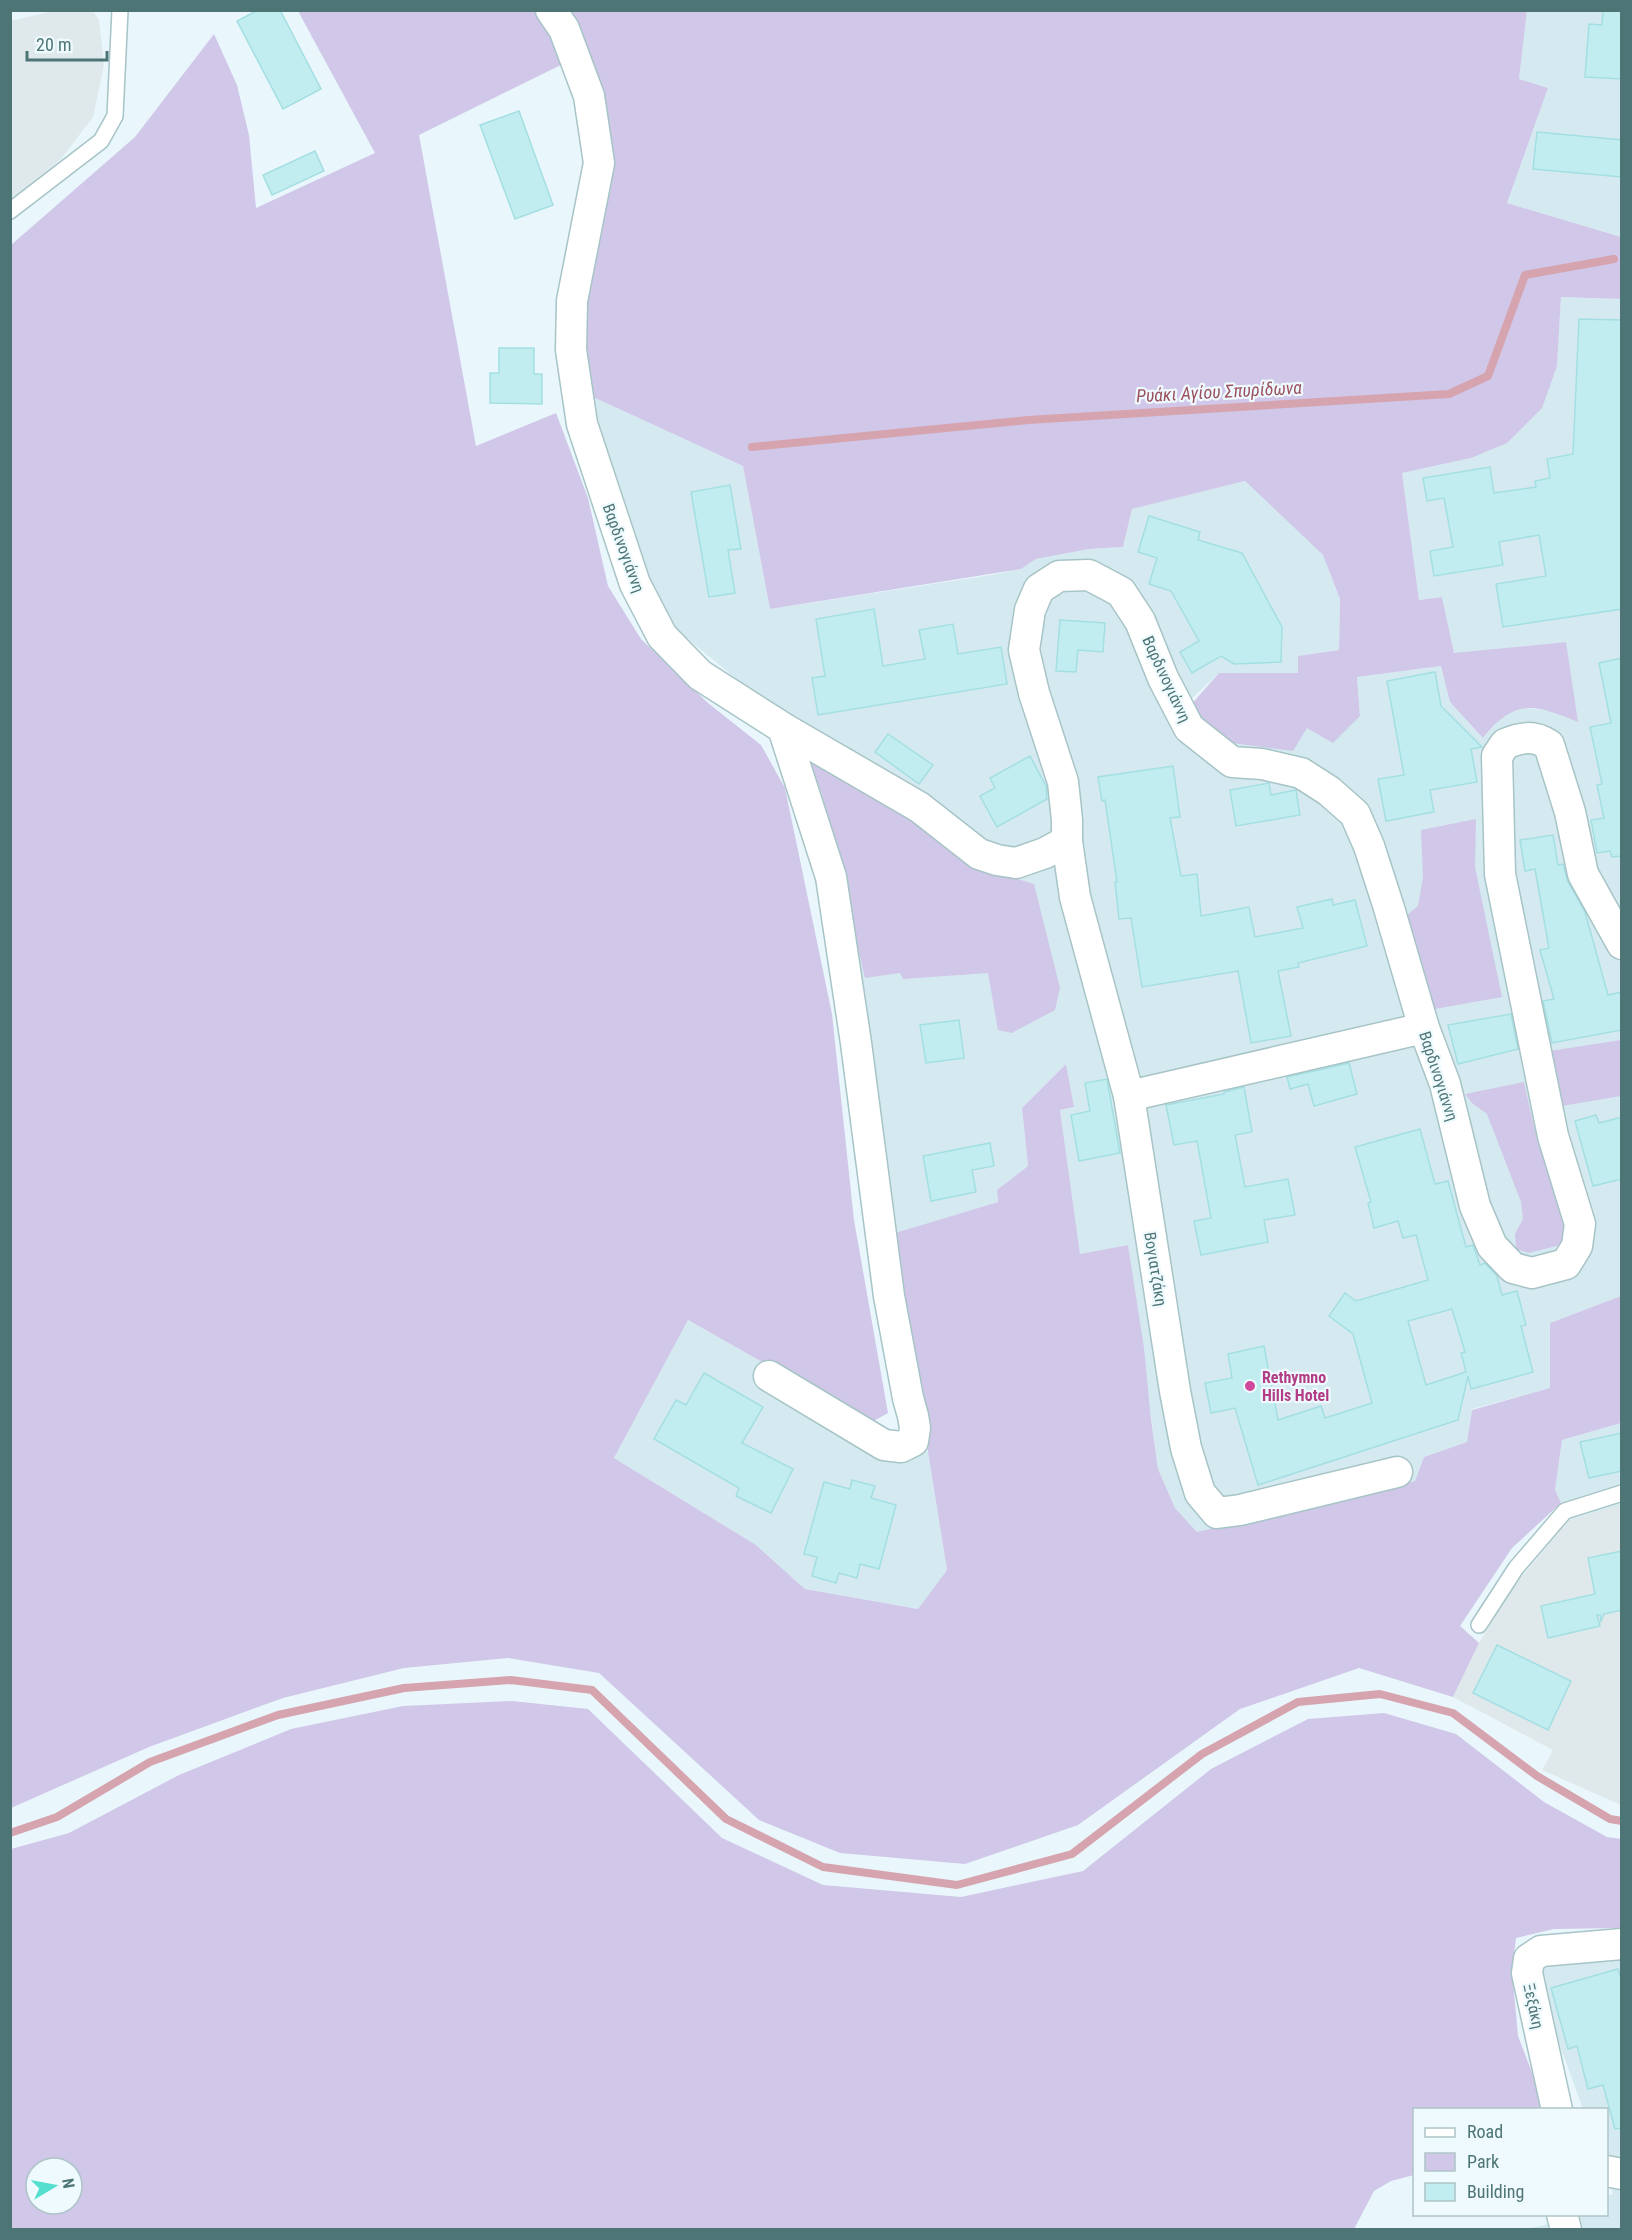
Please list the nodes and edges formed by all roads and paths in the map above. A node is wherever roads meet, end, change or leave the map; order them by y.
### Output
1 (120, 10) edge
2 (551, 10) edge
3 (10, 212) edge
4 (783, 728) junction
5 (1067, 841) junction
6 (1622, 944) edge
7 (1424, 1028) junction
8 (1129, 1096) junction
9 (769, 1376) dead end
10 (1397, 1472) dead end
11 (1622, 1493) edge
12 (1479, 1625) dead end
13 (1622, 1944) edge
14 (1557, 2108) edge

1 - 3 lane
2 - 4 street, Βαρδινογιάννη
4 - 5 street, Βαρδινογιάννη
4 - 9 street
5 - 7 street, Βαρδινογιάννη
5 - 8 street, Βογιατζάκη
6 - 7 street, Βαρδινογιάννη
7 - 8 street
8 - 10 street, Βογιατζάκη
11 - 12 lane
13 - 14 street, Ξεξάκη

